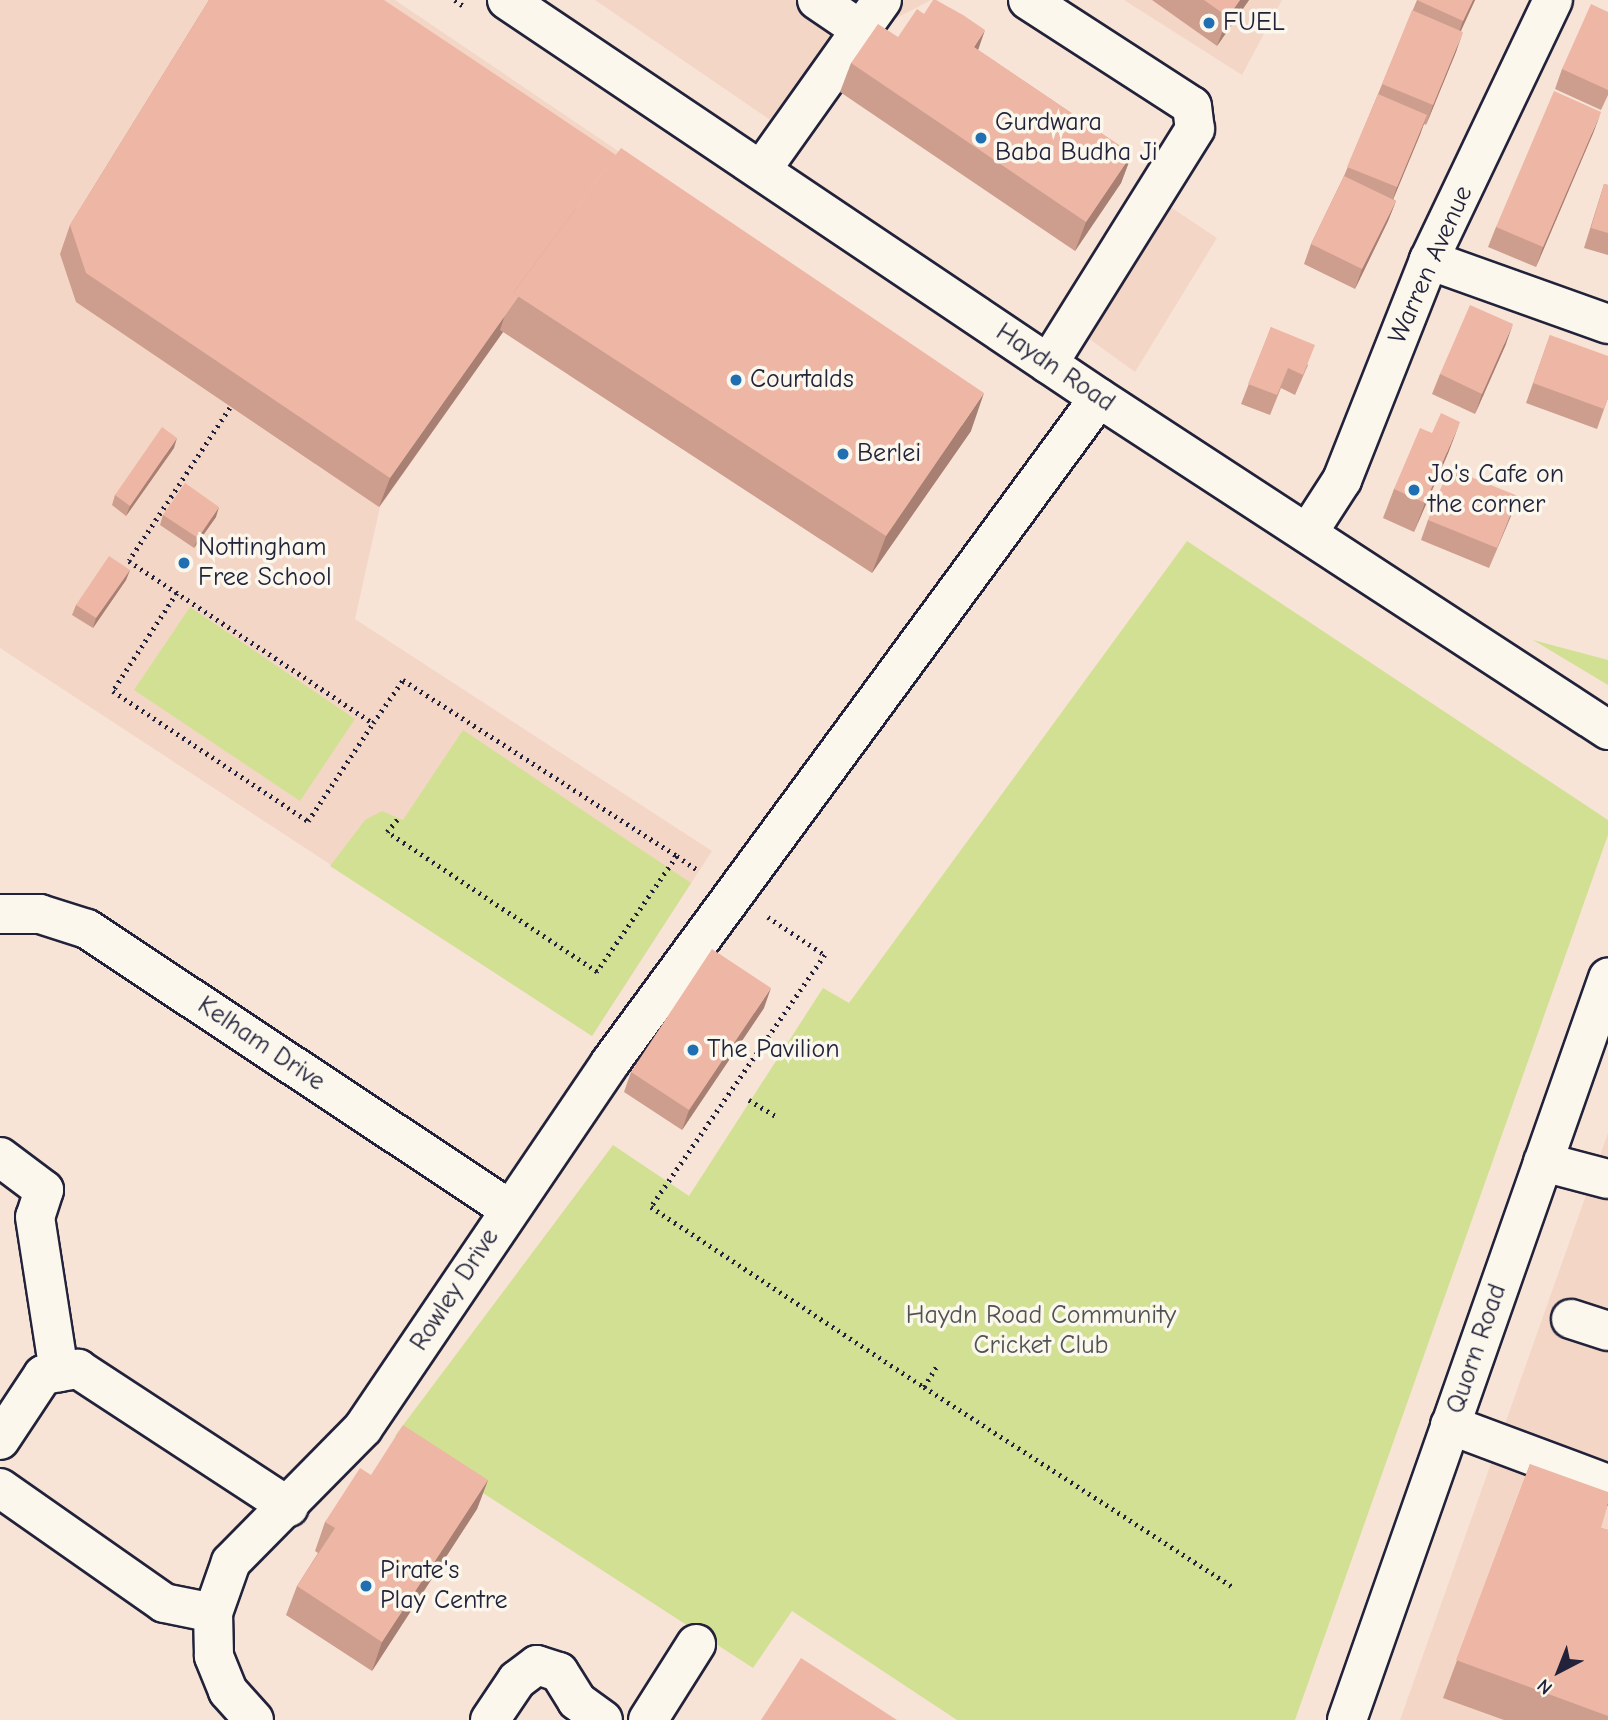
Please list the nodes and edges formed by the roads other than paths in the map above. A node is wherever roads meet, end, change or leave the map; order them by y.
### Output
1 (507, 0) edge
2 (817, 0) edge
3 (1028, 0) edge
4 (1553, 0) edge
5 (872, 15) edge
6 (762, 169) junction
7 (1429, 260) junction
8 (1608, 324) edge
9 (1048, 364) junction
10 (1098, 398) junction
11 (1309, 531) junction
12 (1608, 730) edge
13 (0, 914) edge
14 (1608, 978) edge
15 (0, 1157) edge
16 (1543, 1162) junction
17 (1608, 1179) edge
18 (509, 1209) junction
19 (1570, 1319) dead end
20 (1608, 1331) edge
21 (59, 1372) junction
22 (1450, 1425) junction
23 (0, 1440) edge
24 (1608, 1485) edge
25 (0, 1488) edge
26 (289, 1507) junction
27 (213, 1613) junction
28 (696, 1644) dead end
29 (254, 1720) edge
30 (490, 1720) edge
31 (603, 1720) edge
32 (648, 1720) edge
33 (1346, 1720) edge

1 - 6 street, Haydn Road
2 - 5 street
3 - 9 street
4 - 7 street, Warren Avenue
5 - 6 street
6 - 9 street, Haydn Road
7 - 8 street
7 - 11 street, Warren Avenue
9 - 10 street, Haydn Road
10 - 11 street, Haydn Road
10 - 18 street, Rowley Drive
11 - 12 street, Haydn Road
13 - 18 street, Kelham Drive
14 - 16 street, Quorn Road
15 - 21 street
16 - 17 street
16 - 22 street, Quorn Road
18 - 26 street, Rowley Drive
19 - 20 street
21 - 23 street
21 - 26 street
22 - 24 street
22 - 33 street, Quorn Road
25 - 27 street
26 - 27 street, Rowley Drive
27 - 29 street, Rowley Drive
28 - 32 street
30 - 31 street

